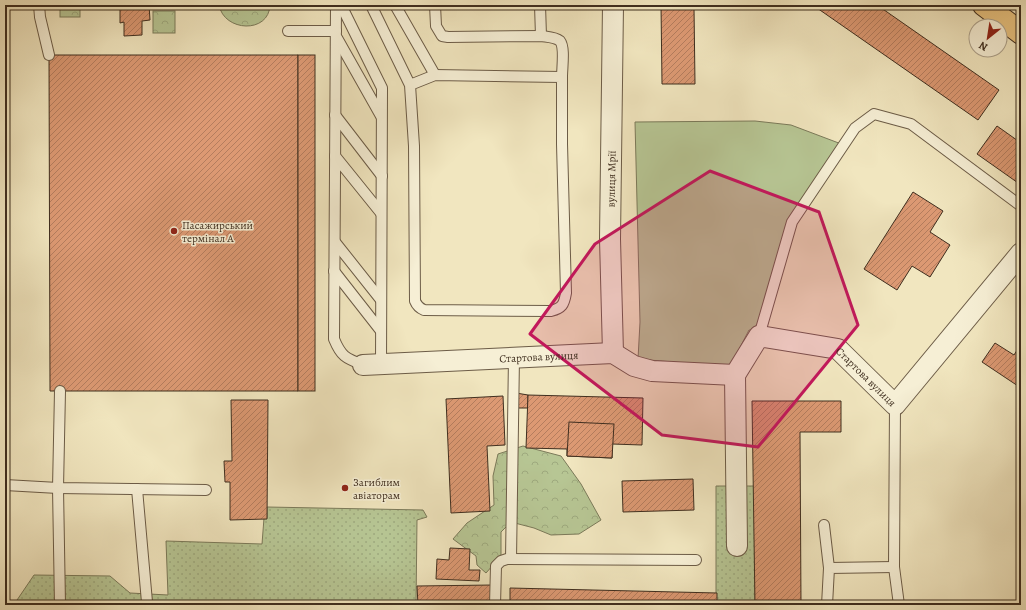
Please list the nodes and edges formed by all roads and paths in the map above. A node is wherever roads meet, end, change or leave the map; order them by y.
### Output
1 (39, 5) edge
2 (336, 5) edge
3 (341, 5) edge
4 (371, 5) edge
5 (395, 5) edge
6 (436, 5) edge
7 (540, 5) edge
8 (613, 5) edge
9 (984, 5) edge
10 (288, 31) dead end
11 (1021, 33) edge
12 (336, 34) junction
13 (541, 36) junction
14 (49, 55) dead end
15 (435, 75) junction
16 (562, 77) junction
17 (410, 85) junction
18 (336, 115) junction
19 (382, 118) junction
20 (335, 156) junction
21 (382, 176) junction
22 (1021, 206) edge
23 (381, 213) junction
24 (335, 242) junction
25 (1021, 253) edge
26 (334, 270) junction
27 (381, 300) junction
28 (381, 331) junction
29 (759, 336) junction
30 (613, 353) junction
31 (514, 357) junction
32 (372, 365) junction
33 (734, 374) junction
34 (60, 391) dead end
35 (895, 405) junction
36 (5, 485) edge
37 (58, 488) junction
38 (137, 489) junction
39 (206, 490) dead end
40 (824, 525) dead end
41 (737, 546) dead end
42 (511, 558) junction
43 (696, 560) dead end
44 (894, 567) junction
45 (829, 568) junction
46 (60, 605) edge
47 (148, 605) edge
48 (495, 605) edge
49 (827, 605) edge
50 (899, 605) edge

1 - 14 lane
2 - 12 lane
3 - 19 lane
4 - 17 lane
5 - 15 lane
6 - 13 lane
7 - 13 lane
8 - 30 street, вулиця Мрії
9 - 11 main road
10 - 12 lane
12 - 18 lane
12 - 19 lane
13 - 16 lane
15 - 16 lane
15 - 17 lane
16 - 17 lane
18 - 20 lane
18 - 21 lane
19 - 21 lane
20 - 23 lane
20 - 24 lane
21 - 23 lane
22 - 29 lane
23 - 27 lane
24 - 26 lane
24 - 27 lane
25 - 35 street, Стартова вулиця
26 - 28 lane
26 - 32 lane
27 - 28 lane
28 - 32 lane
29 - 33 street
29 - 35 street, Стартова вулиця
30 - 31 street, Стартова вулиця
30 - 33 street
31 - 32 street, Стартова вулиця
31 - 42 lane
33 - 41 street
34 - 37 lane
35 - 44 lane
36 - 37 lane
37 - 38 lane
37 - 46 lane
38 - 39 lane
38 - 47 lane
40 - 45 lane
42 - 43 lane
42 - 48 lane
44 - 45 lane
44 - 50 lane
45 - 49 lane

